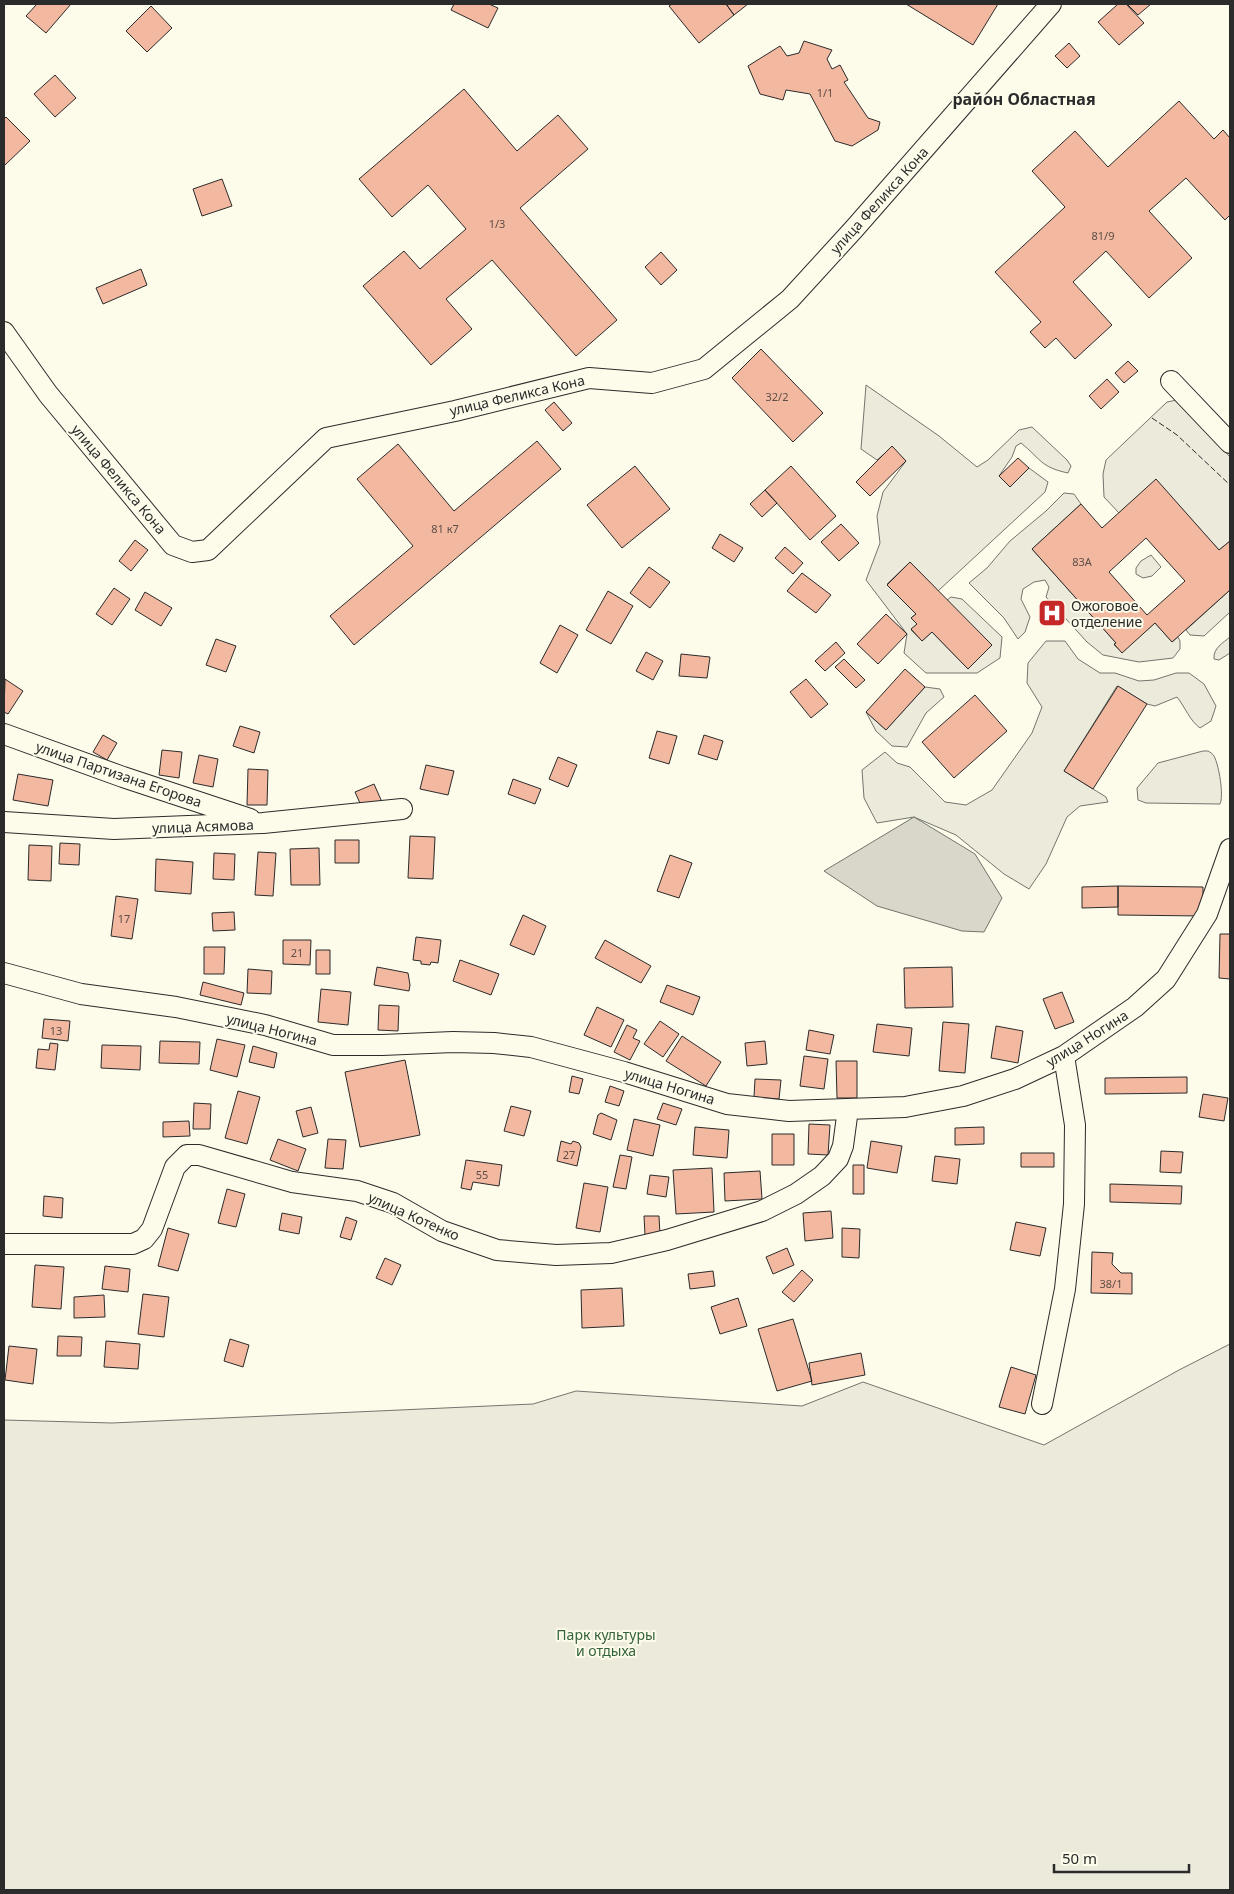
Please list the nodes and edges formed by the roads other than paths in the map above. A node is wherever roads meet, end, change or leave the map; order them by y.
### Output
1 (1051, 4) edge
2 (4, 332) edge
3 (1171, 381) dead end
4 (1230, 443) edge
5 (4, 734) edge
6 (402, 809) dead end
7 (4, 822) edge
8 (263, 823) junction
9 (1230, 849) edge
10 (4, 973) edge
11 (1064, 1056) junction
12 (848, 1109) junction
13 (4, 1244) edge
14 (1042, 1404) dead end

1 - 2 street, улица Феликса Кона
3 - 4 street
5 - 8 street, улица Партизана Егорова
6 - 8 street, улица Асямова
7 - 8 street, улица Асямова
9 - 11 street, улица Ногина
10 - 12 street, улица Ногина
11 - 12 street, улица Ногина
11 - 14 street
12 - 13 street, улица Котенко

